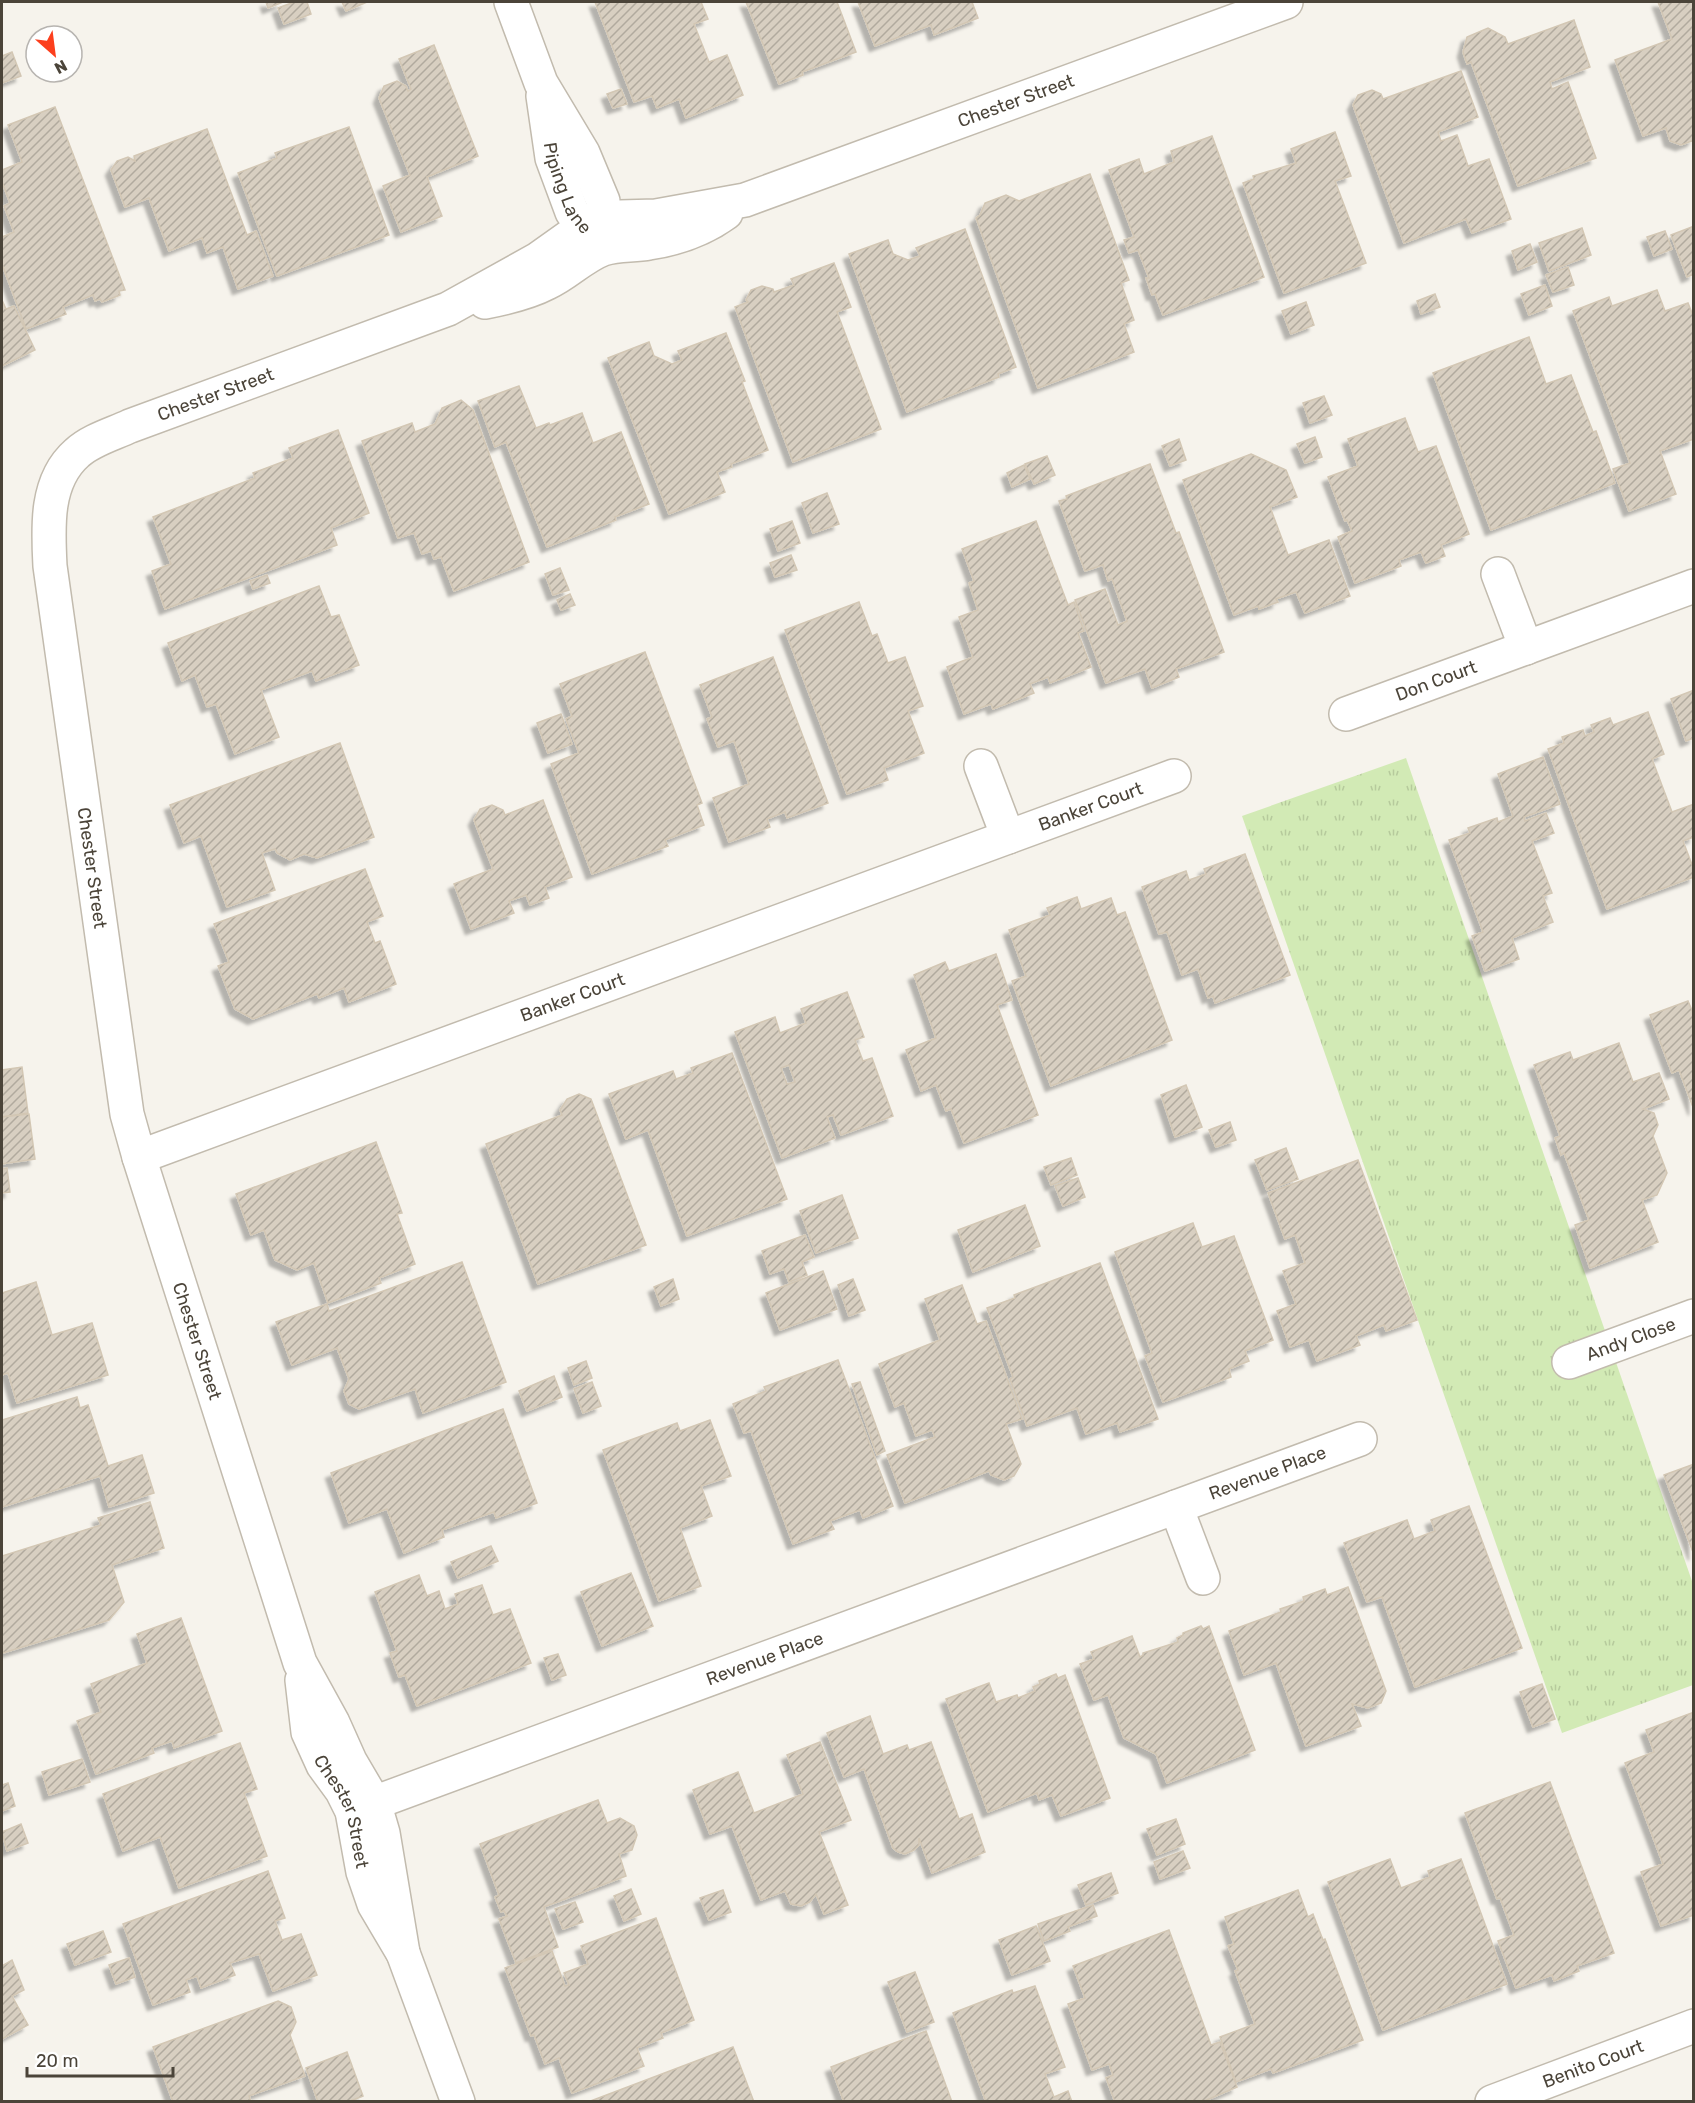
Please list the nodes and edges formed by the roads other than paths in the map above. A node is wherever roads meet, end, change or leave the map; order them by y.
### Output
1 (511, 2) edge
2 (1286, 2) edge
3 (596, 232) junction
4 (1498, 574) dead end
5 (1694, 586) edge
6 (1526, 648) junction
7 (1346, 714) dead end
8 (981, 766) dead end
9 (1174, 776) dead end
10 (1008, 837) junction
11 (139, 1157) junction
12 (1694, 1316) edge
13 (1569, 1362) dead end
14 (1360, 1439) dead end
15 (1176, 1507) junction
16 (1203, 1578) dead end
17 (363, 1806) junction
18 (1694, 2026) edge
19 (458, 2102) edge
20 (1492, 2102) edge

1 - 3 street, Piping Lane
2 - 3 street, Chester Street
3 - 11 street, Chester Street
4 - 6 street
5 - 6 street, Don Court
6 - 7 street, Don Court
8 - 10 street
9 - 10 street, Banker Court
10 - 11 street, Banker Court
11 - 17 street, Chester Street
12 - 13 street, Andy Close
14 - 15 street, Revenue Place
15 - 16 street
15 - 17 street, Revenue Place
17 - 19 street, Chester Street
18 - 20 street, Benito Court

